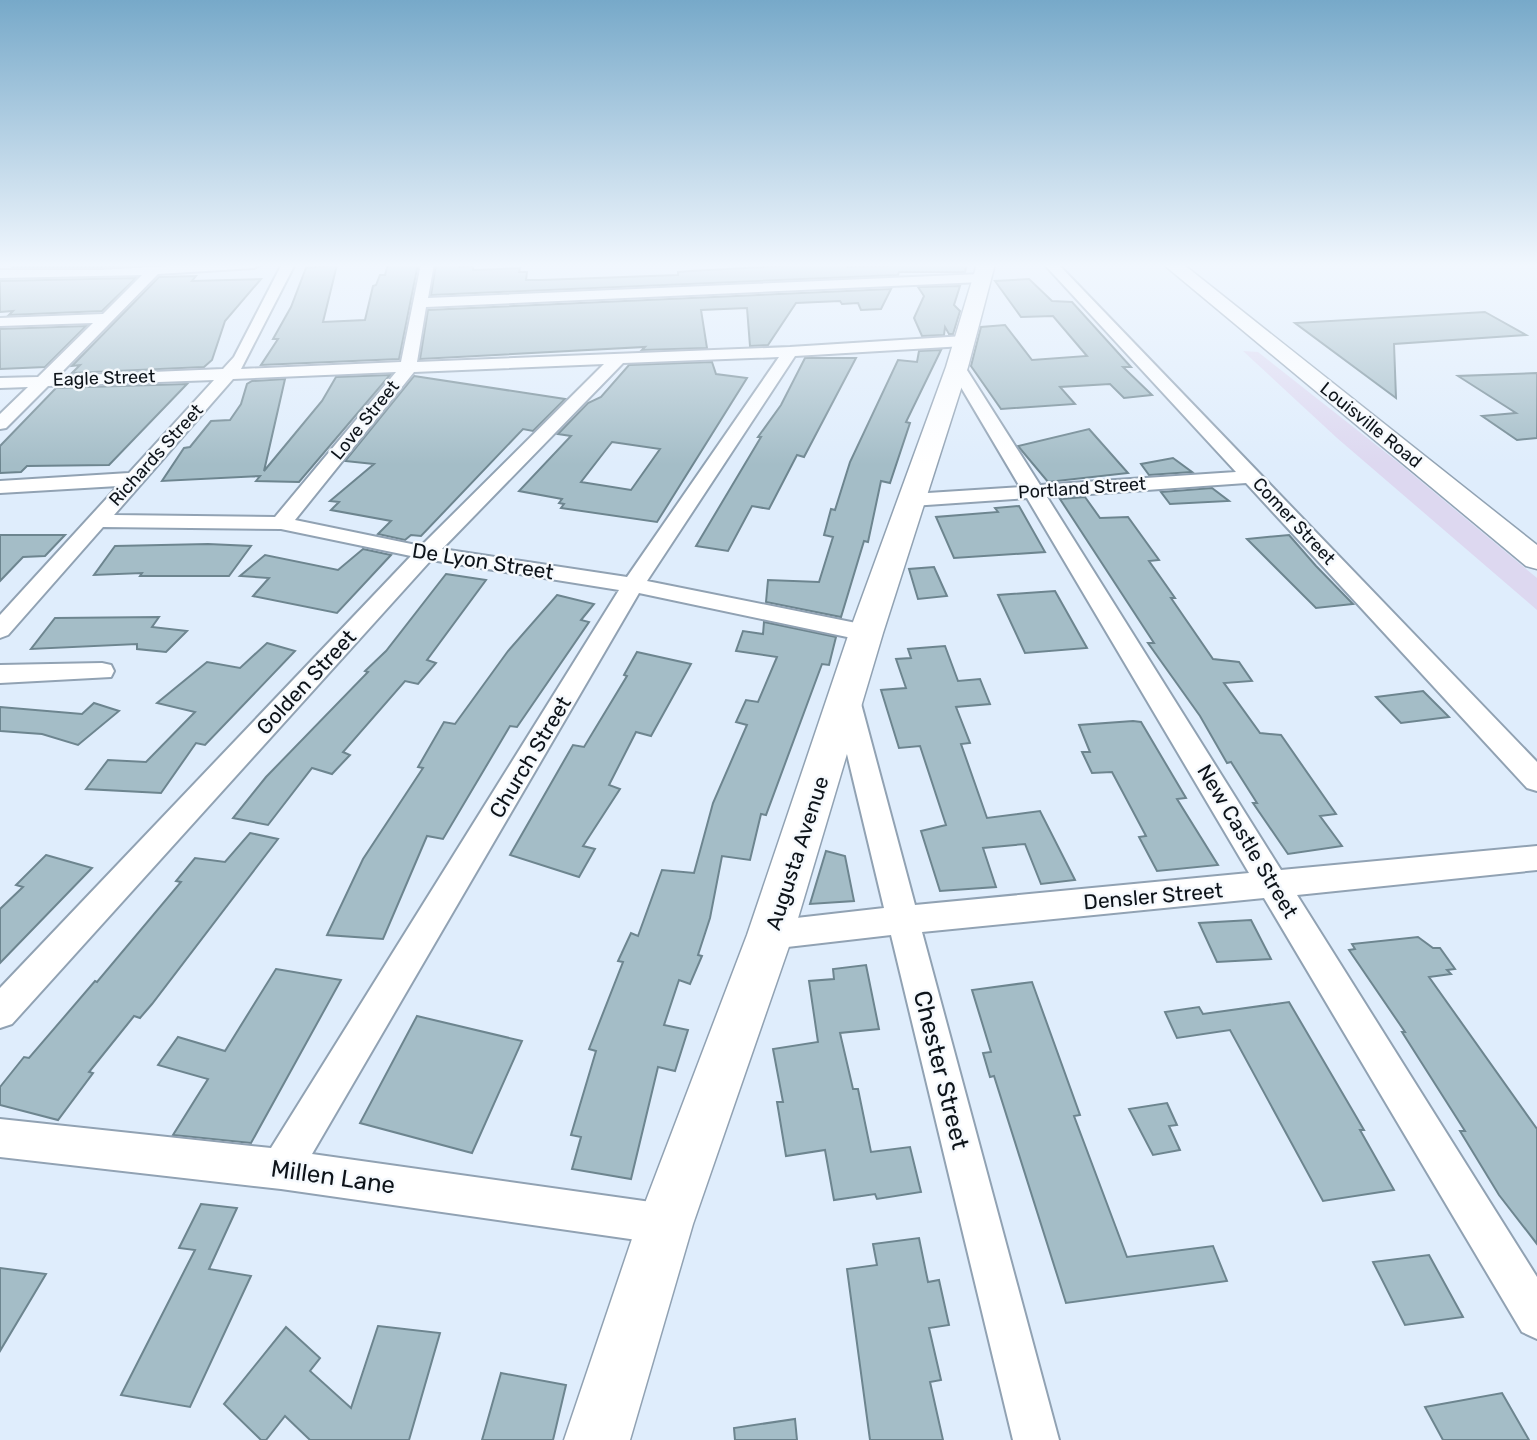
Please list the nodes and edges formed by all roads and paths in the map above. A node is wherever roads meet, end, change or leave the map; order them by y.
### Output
1 (93, 331) edge
2 (254, 331) edge
3 (415, 331) edge
4 (966, 331) edge
5 (1115, 331) edge
6 (1255, 331) edge
7 (790, 352) junction
8 (960, 354) junction
9 (619, 358) junction
10 (408, 368) junction
11 (229, 373) junction
12 (43, 381) junction
13 (0, 383) edge
14 (0, 424) edge
15 (1253, 477) junction
16 (133, 480) junction
17 (0, 488) edge
18 (1034, 492) junction
19 (912, 500) junction
20 (97, 521) junction
21 (281, 523) junction
22 (426, 553) junction
23 (1537, 560) edge
24 (633, 585) junction
25 (0, 630) edge
26 (866, 633) junction
27 (102, 671) dead end
28 (0, 674) edge
29 (848, 700) junction
30 (1537, 780) edge
31 (1537, 858) edge
32 (1276, 886) junction
33 (902, 919) junction
34 (770, 935) junction
35 (0, 1012) edge
36 (0, 1138) edge
37 (281, 1169) junction
38 (665, 1224) junction
39 (1537, 1317) edge
40 (597, 1440) edge
41 (1036, 1440) edge

1 - 12 street
2 - 11 street, Richards Street
3 - 10 street, Love Street
4 - 8 main road, Augusta Avenue
5 - 15 street, Comer Street
6 - 23 main road, Louisville Road
7 - 8 street, Eagle Street
7 - 9 street, Eagle Street
7 - 24 street, Church Street
8 - 18 street, New Castle Street
8 - 19 main road, Augusta Avenue
9 - 10 street, Eagle Street
9 - 22 street, Golden Street
10 - 11 street, Eagle Street
10 - 21 street, Love Street
11 - 12 street, Eagle Street
11 - 16 street, Richards Street
12 - 13 street, Eagle Street
12 - 14 street
15 - 18 street, Portland Street
15 - 30 street, Comer Street
16 - 17 street
16 - 20 street, Richards Street
18 - 19 street, Portland Street
18 - 32 street, New Castle Street
19 - 26 main road, Augusta Avenue
20 - 21 street, De Lyon Street
20 - 25 street, Richards Street
21 - 22 street, De Lyon Street
22 - 24 street, De Lyon Street
22 - 35 street, Golden Street
24 - 26 street, De Lyon Street
24 - 37 street, Church Street
26 - 29 main road, Augusta Avenue
27 - 28 street
29 - 33 street, Chester Street
29 - 34 main road, Augusta Avenue
31 - 32 street, Densler Street
32 - 33 street, Densler Street
32 - 39 street, New Castle Street
33 - 34 street, Densler Street
33 - 41 street, Chester Street
34 - 38 main road, Augusta Avenue
36 - 37 street, Millen Lane
37 - 38 street, Millen Lane
38 - 40 main road, Augusta Avenue

